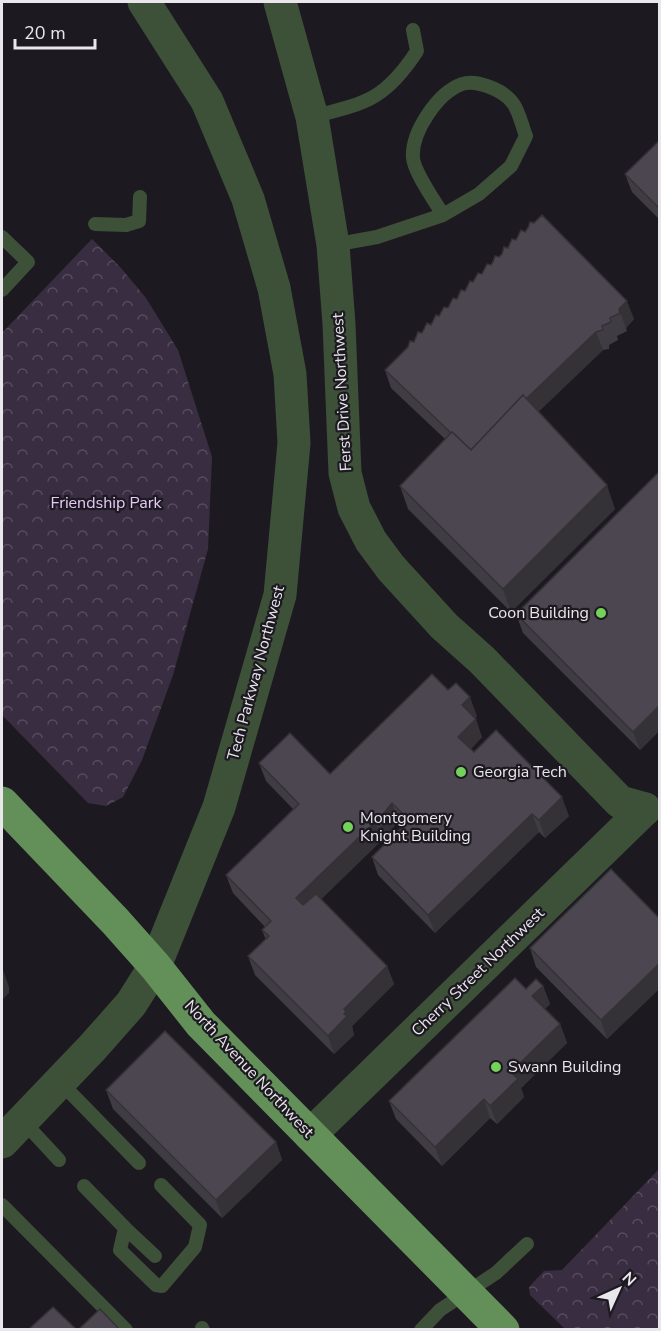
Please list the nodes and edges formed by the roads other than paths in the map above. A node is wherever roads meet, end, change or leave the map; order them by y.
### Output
1 (144, 2) edge
2 (280, 2) edge
3 (413, 30) dead end
4 (312, 117) junction
5 (140, 197) dead end
6 (443, 215) junction
7 (95, 224) dead end
8 (2, 237) edge
9 (333, 245) junction
10 (2, 290) edge
11 (2, 803) edge
12 (645, 809) joint
13 (155, 966) junction
14 (60, 1082) junction
15 (12, 1131) edge
16 (310, 1135) junction
17 (59, 1160) dead end
18 (139, 1163) dead end
19 (161, 1185) dead end
20 (84, 1186) dead end
21 (2, 1205) edge
22 (125, 1228) junction
23 (527, 1244) dead end
24 (155, 1256) dead end
25 (467, 1292) junction
26 (126, 1329) edge
27 (421, 1329) edge
28 (503, 1329) edge

1 - 13 street, Tech Parkway Northwest
2 - 4 street, Ferst Drive Northwest
3 - 4 lane
4 - 9 street, Ferst Drive Northwest
5 - 7 lane
6 - 6 lane
6 - 9 lane
8 - 10 lane
9 - 12 street, Ferst Drive Northwest
11 - 13 highway, North Avenue Northwest
12 - 16 street, Cherry Street Northwest
13 - 14 street, Tech Parkway Northwest
13 - 16 highway, North Avenue Northwest
14 - 15 street, Tech Parkway Northwest
14 - 18 lane
15 - 17 lane
16 - 25 highway, North Avenue Northwest
19 - 22 lane
20 - 22 lane
21 - 26 lane
22 - 24 lane
23 - 25 lane
25 - 27 lane
25 - 28 highway, North Avenue Northwest

